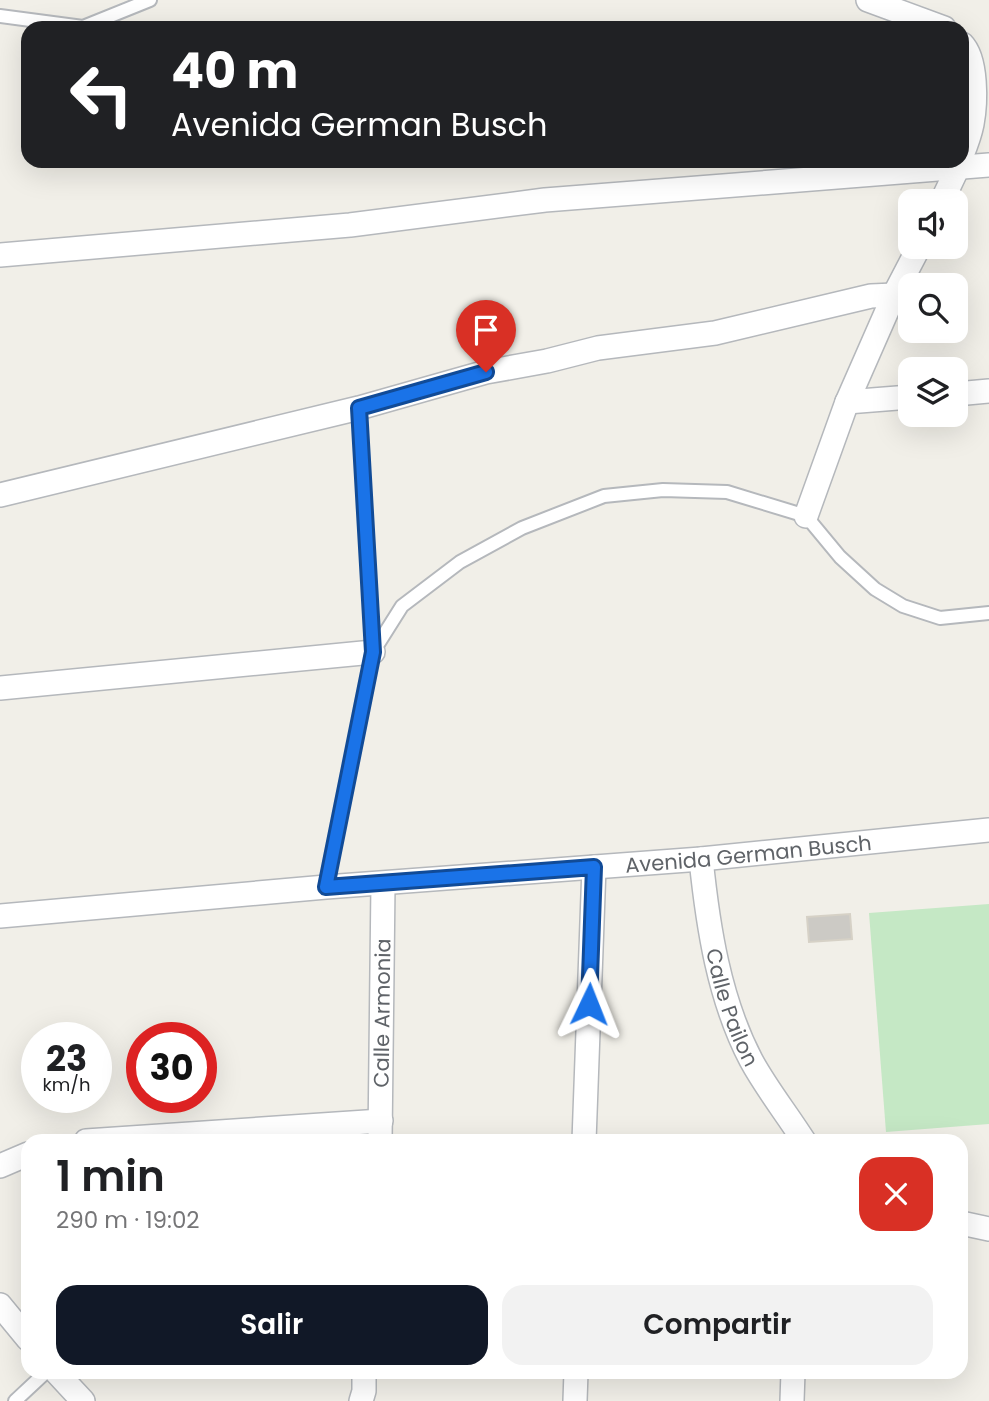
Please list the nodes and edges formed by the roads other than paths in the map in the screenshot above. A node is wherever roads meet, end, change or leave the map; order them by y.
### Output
1 (149, 0) edge
2 (868, 0) edge
3 (0, 16) edge
4 (38, 21) edge
5 (98, 21) edge
6 (925, 21) edge
7 (969, 55) edge
8 (969, 136) edge
9 (969, 162) edge
10 (989, 165) edge
11 (886, 168) edge
12 (958, 168) edge
13 (948, 189) edge
14 (0, 255) edge
15 (913, 259) edge
16 (894, 295) junction
17 (989, 391) edge
18 (968, 393) edge
19 (898, 398) edge
20 (847, 402) junction
21 (359, 408) junction
22 (0, 495) edge
23 (806, 516) junction
24 (989, 613) edge
25 (373, 652) junction
26 (0, 688) edge
27 (989, 830) edge
28 (701, 859) junction
29 (594, 867) junction
30 (383, 884) junction
31 (326, 887) junction
32 (0, 916) edge
33 (380, 1131) edge
34 (290, 1134) edge
35 (584, 1134) edge
36 (799, 1134) edge
37 (21, 1157) edge
38 (0, 1166) edge
39 (968, 1224) edge
40 (989, 1228) edge
41 (0, 1305) edge
42 (21, 1330) edge
43 (39, 1379) edge
44 (63, 1379) edge
45 (364, 1379) edge
46 (576, 1379) edge
47 (793, 1379) edge
48 (15, 1401) edge
49 (83, 1401) edge
50 (361, 1401) edge
51 (575, 1401) edge
52 (792, 1401) edge

1 - 5 lane
2 - 6 street
3 - 4 lane
7 - 8 street
9 - 10 street
11 - 14 street
12 - 13 street
15 - 16 street
16 - 20 street
16 - 21 street
17 - 18 street
19 - 20 street
20 - 23 street
21 - 22 street
21 - 25 lane
23 - 24 lane
23 - 25 lane
25 - 26 street
25 - 31 lane
27 - 28 street, Avenida German Busch
28 - 29 street, Avenida German Busch
28 - 36 street, Calle Pailon
29 - 30 street, Avenida German Busch
29 - 35 street
30 - 31 street, Avenida German Busch
30 - 33 street, Calle Armonia
31 - 32 street, Avenida German Busch
33 - 34 street
37 - 38 street
39 - 40 street
41 - 42 street
43 - 48 lane
44 - 49 street
45 - 50 street
46 - 51 street
47 - 52 street

